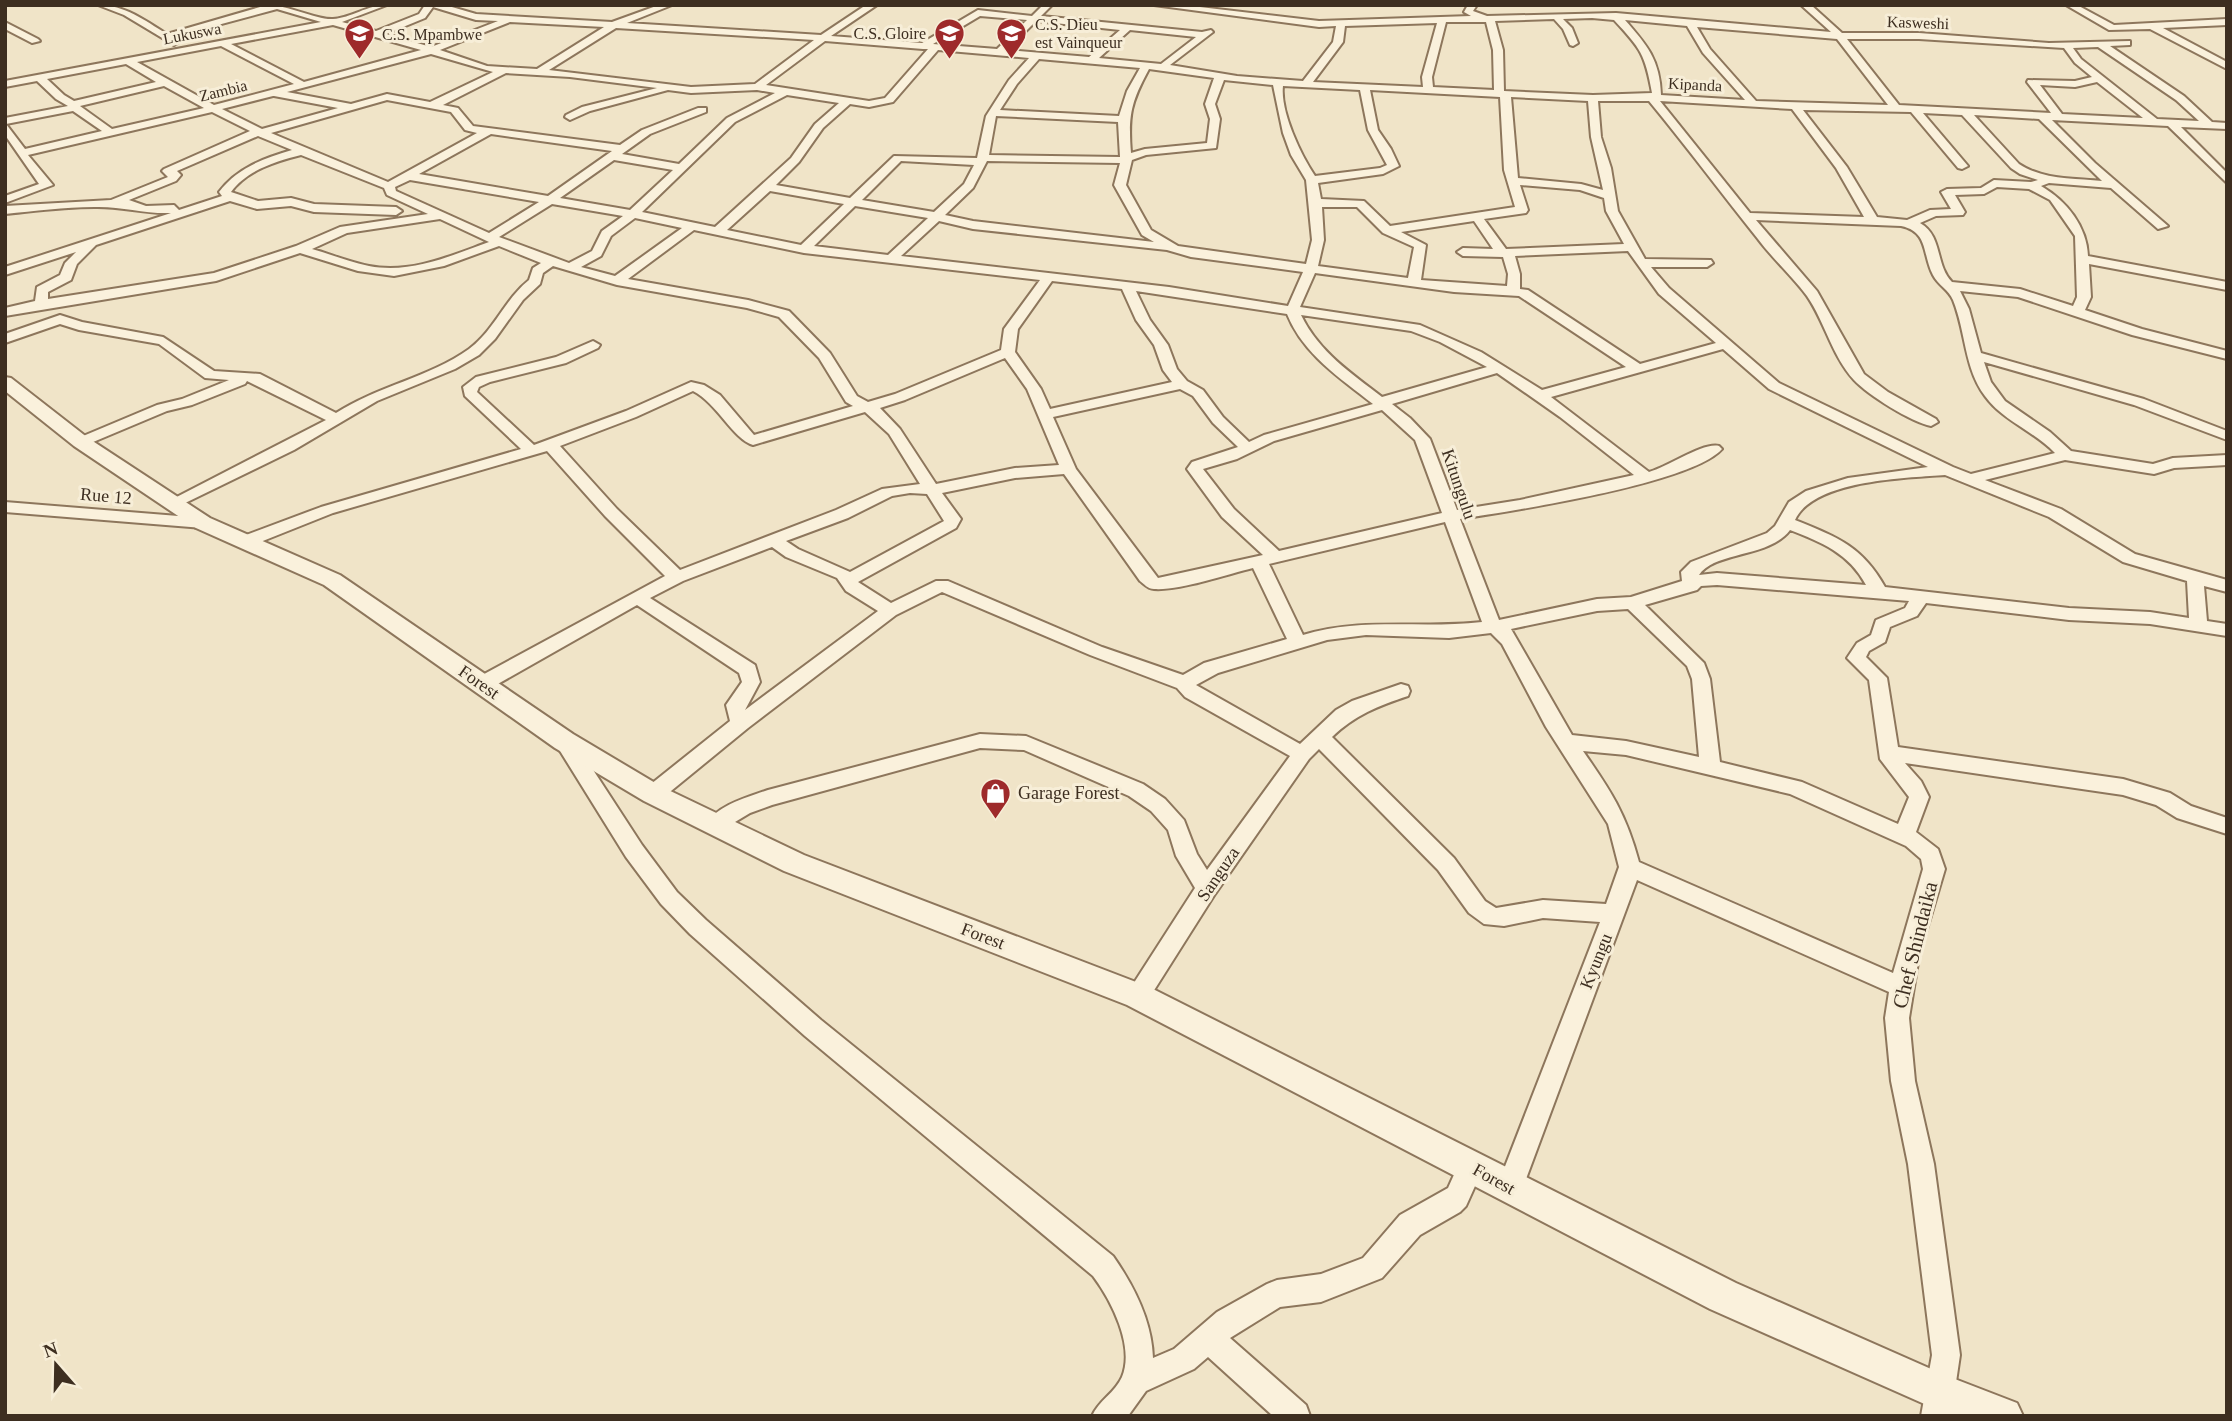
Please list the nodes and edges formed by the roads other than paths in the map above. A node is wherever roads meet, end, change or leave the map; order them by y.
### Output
1 (102, 5) edge
2 (383, 5) edge
3 (432, 5) edge
4 (668, 5) edge
5 (873, 5) edge
6 (1048, 5) edge
7 (1158, 5) edge
8 (1459, 5) edge
9 (1805, 5) edge
10 (2070, 5) edge
11 (274, 6) edge
12 (1469, 12) edge
13 (1227, 14) junction
14 (1556, 16) junction
15 (1616, 16) junction
16 (1034, 17) junction
17 (511, 19) junction
18 (1490, 20) junction
19 (333, 22) junction
20 (1442, 22) junction
21 (1691, 22) junction
22 (2227, 22) edge
23 (615, 24) junction
24 (1341, 24) junction
25 (5, 25) edge
26 (2152, 26) junction
27 (1128, 27) junction
28 (2112, 28) junction
29 (375, 34) junction
30 (1204, 35) junction
31 (1840, 36) junction
32 (165, 37) junction
33 (825, 39) junction
34 (35, 41) dead end
35 (222, 43) junction
36 (1573, 43) dead end
37 (2101, 45) junction
38 (923, 46) junction
39 (2067, 46) junction
40 (934, 47) junction
41 (187, 50) junction
42 (430, 51) junction
43 (999, 52) junction
44 (1101, 52) junction
45 (1037, 55) junction
46 (1075, 59) junction
47 (1092, 60) junction
48 (128, 61) junction
49 (1146, 66) junction
50 (2227, 66) edge
51 (1163, 67) junction
52 (504, 71) junction
53 (537, 73) junction
54 (1220, 76) junction
55 (40, 78) junction
56 (2100, 78) junction
57 (164, 83) junction
58 (1278, 83) junction
59 (5, 84) edge
60 (301, 84) junction
61 (1306, 84) junction
62 (1364, 86) junction
63 (757, 87) junction
64 (672, 88) junction
65 (1428, 89) junction
66 (783, 92) junction
67 (1499, 92) junction
68 (273, 93) junction
69 (1593, 98) junction
70 (1652, 98) junction
71 (847, 101) junction
72 (1752, 102) junction
73 (74, 106) junction
74 (432, 106) junction
75 (1795, 106) junction
76 (351, 107) junction
77 (1896, 108) junction
78 (212, 109) junction
79 (1914, 109) junction
80 (702, 110) dead end
81 (1965, 112) junction
82 (995, 113) junction
83 (2042, 116) junction
84 (570, 117) dead end
85 (688, 117) junction
86 (2059, 117) junction
87 (1123, 119) junction
88 (730, 120) junction
89 (5, 121) edge
90 (2155, 123) junction
91 (2172, 124) junction
92 (2210, 126) junction
93 (2227, 126) edge
94 (5, 127) edge
95 (258, 132) junction
96 (486, 132) junction
97 (111, 133) junction
98 (622, 149) junction
99 (298, 152) junction
100 (22, 153) junction
101 (612, 156) junction
102 (1126, 159) junction
103 (982, 160) junction
104 (1962, 166) dead end
105 (682, 168) junction
106 (408, 176) junction
107 (1312, 180) junction
108 (2048, 180) junction
109 (2227, 180) edge
110 (1514, 181) junction
111 (2116, 185) junction
112 (389, 186) junction
113 (2032, 186) junction
114 (768, 187) junction
115 (1610, 196) junction
116 (230, 197) junction
117 (551, 199) junction
118 (5, 200) edge
119 (855, 201) junction
120 (111, 204) junction
121 (1316, 204) junction
122 (5, 210) edge
123 (187, 212) junction
124 (435, 214) junction
125 (633, 214) junction
126 (935, 216) junction
127 (1746, 216) junction
128 (1476, 217) junction
129 (1873, 221) junction
130 (1910, 223) junction
131 (2162, 226) dead end
132 (691, 227) junction
133 (1387, 230) junction
134 (717, 232) junction
135 (494, 240) junction
136 (1146, 240) junction
137 (95, 242) junction
138 (1633, 247) junction
139 (300, 249) junction
140 (804, 249) junction
141 (1463, 252) dead end
142 (1505, 253) junction
143 (892, 258) junction
144 (2083, 259) junction
145 (551, 262) junction
146 (1641, 263) junction
147 (1707, 263) dead end
148 (571, 267) junction
149 (1311, 269) junction
150 (5, 271) edge
151 (1049, 276) junction
152 (617, 281) junction
153 (1414, 282) junction
154 (1127, 286) junction
155 (1951, 286) junction
156 (2227, 286) edge
157 (1513, 291) junction
158 (41, 304) junction
159 (1293, 309) junction
160 (5, 312) edge
161 (2077, 312) junction
162 (5, 339) edge
163 (1727, 344) junction
164 (593, 345) dead end
165 (1008, 352) junction
166 (1974, 355) junction
167 (2227, 355) edge
168 (1637, 368) junction
169 (1497, 369) junction
170 (438, 372) junction
171 (503, 374) junction
172 (251, 377) junction
173 (5, 382) edge
174 (1182, 384) junction
175 (1538, 396) junction
176 (1384, 405) junction
177 (868, 407) junction
178 (1044, 415) junction
179 (336, 419) junction
180 (1931, 422) dead end
181 (2227, 436) edge
182 (81, 442) junction
183 (550, 443) junction
184 (1247, 447) junction
185 (1713, 449) dead end
186 (531, 451) junction
187 (2063, 455) junction
188 (2224, 462) edge
189 (1068, 469) junction
190 (1947, 470) junction
191 (1646, 477) junction
192 (1969, 479) junction
193 (932, 489) junction
194 (173, 503) junction
195 (5, 507) edge
196 (1449, 516) junction
197 (202, 523) junction
198 (1787, 523) junction
199 (773, 540) junction
200 (244, 542) junction
201 (1266, 558) junction
202 (677, 577) junction
203 (2195, 578) junction
204 (848, 580) junction
205 (1691, 586) junction
206 (2227, 586) edge
207 (1879, 592) junction
208 (637, 597) junction
209 (1920, 599) junction
210 (1632, 603) junction
211 (890, 611) junction
212 (2197, 626) junction
213 (1493, 627) junction
214 (2227, 629) edge
215 (1297, 641) junction
216 (1184, 683) junction
217 (482, 684) junction
218 (1401, 691) dead end
219 (741, 723) junction
220 (1319, 737) junction
221 (564, 741) junction
222 (1567, 742) junction
223 (1890, 753) junction
224 (1302, 754) junction
225 (1710, 766) junction
226 (653, 794) junction
227 (2227, 825) edge
228 (715, 826) junction
229 (1904, 836) junction
230 (1630, 867) junction
231 (1208, 888) junction
232 (1614, 914) junction
233 (1900, 987) junction
234 (1138, 996) junction
235 (1471, 1166) junction
236 (1510, 1187) junction
237 (1210, 1339) junction
238 (1137, 1380) junction
239 (1939, 1404) edge
240 (1107, 1416) edge
241 (1295, 1416) edge
242 (2004, 1416) edge

1 - 32 street
2 - 19 street, Lukuswa
3 - 17 street, Kipanda
3 - 29 street
4 - 23 street
5 - 33 street
6 - 16 street
7 - 13 street, Kasweshi
8 - 12 street
9 - 31 street
10 - 28 street
11 - 19 street
11 - 32 street
12 - 18 street, Kasweshi
12 - 20 street, Kasweshi
13 - 24 street, Kasweshi
13 - 30 street
14 - 15 street, Kasweshi
14 - 18 street, Kasweshi
14 - 36 street
15 - 21 street, Kasweshi
15 - 70 street
16 - 27 street
16 - 38 street
16 - 43 street
17 - 23 street, Kipanda
17 - 42 street, Zambia
18 - 67 street
19 - 29 street
19 - 35 street, Lukuswa
20 - 24 street, Kasweshi
20 - 65 street
21 - 31 street, Kasweshi
21 - 72 street
22 - 26 street
23 - 33 street, Kipanda
23 - 53 street
24 - 61 street
25 - 34 street
26 - 28 street
26 - 50 street
27 - 30 street
27 - 44 street
28 - 37 street, Kasweshi
29 - 42 street
30 - 51 street
31 - 39 street, Kasweshi
31 - 77 street
32 - 41 street
33 - 38 street, Kipanda
33 - 63 street
35 - 41 street, Lukuswa
35 - 60 street
37 - 39 street, Kasweshi
37 - 92 street
38 - 40 street, Kipanda
39 - 56 street
40 - 43 street, Kipanda
40 - 71 street
41 - 48 street, Lukuswa
42 - 52 street
42 - 60 street, Zambia
43 - 45 street, Kipanda
44 - 46 street
44 - 47 street
45 - 46 street, Kipanda
45 - 82 street
46 - 47 street, Kipanda
47 - 49 street, Kipanda
48 - 55 street, Lukuswa
48 - 57 street
49 - 51 street, Kipanda
49 - 87 street
51 - 54 street, Kipanda
52 - 53 street
52 - 74 street
53 - 64 street
54 - 58 street, Kipanda
54 - 102 street
55 - 59 street, Lukuswa
55 - 73 street
56 - 86 street
56 - 90 street
57 - 73 street
57 - 78 street
58 - 61 street, Kipanda
58 - 107 street
60 - 68 street, Zambia
61 - 62 street, Kipanda
62 - 65 street, Kipanda
62 - 107 street
63 - 64 street
63 - 66 street
64 - 84 street
65 - 67 street, Kipanda
66 - 71 street
66 - 88 street
67 - 69 street, Kipanda
67 - 110 street
68 - 76 street
68 - 78 street, Zambia
69 - 70 street, Kipanda
69 - 115 street
70 - 72 street, Kipanda
70 - 127 street
71 - 114 street
72 - 75 street, Kipanda
73 - 89 street
73 - 97 street
74 - 76 street
74 - 96 street
75 - 77 street, Kipanda
75 - 129 street
76 - 95 street
77 - 79 street, Kipanda
78 - 95 street
78 - 97 street, Zambia
79 - 81 street, Kipanda
79 - 104 street
80 - 85 street
81 - 83 street, Kipanda
81 - 108 street
82 - 87 street
82 - 103 street
83 - 86 street, Kipanda
83 - 111 street
85 - 88 street
85 - 98 street
86 - 90 street, Kipanda
87 - 102 street
88 - 105 street
90 - 91 street, Kipanda
91 - 92 street, Kipanda
91 - 109 street
92 - 93 street, Kipanda
94 - 100 street
95 - 99 street
95 - 120 street
96 - 98 street
96 - 106 street
97 - 100 street, Zambia
98 - 101 street
99 - 112 street
99 - 116 street
100 - 118 street
101 - 105 street
101 - 117 street
102 - 103 street
102 - 136 street
103 - 119 street
103 - 126 street
105 - 125 street
106 - 112 street
106 - 117 street
107 - 121 street
108 - 111 street
108 - 113 street
110 - 115 street
110 - 128 street
111 - 131 street
112 - 124 street
113 - 130 street
113 - 144 street
114 - 119 street
114 - 134 street
115 - 138 street
116 - 123 street
116 - 124 street
117 - 125 street
117 - 135 street
119 - 126 street
119 - 140 street
120 - 122 street
120 - 123 street
121 - 133 street
121 - 149 street
123 - 137 street
124 - 135 street
124 - 139 street
125 - 132 street
125 - 148 street
126 - 136 street
126 - 143 street
127 - 129 street
127 - 180 street
128 - 133 street
128 - 142 street
129 - 130 street
130 - 155 street
132 - 134 street
132 - 152 street
133 - 153 street
134 - 140 street
135 - 139 street
135 - 145 street
136 - 149 street
137 - 150 street
137 - 158 street
138 - 142 street
138 - 146 street
139 - 158 street
140 - 143 street
141 - 142 street
142 - 157 street
143 - 151 street
144 - 156 street
144 - 161 street
145 - 148 street
145 - 170 street
146 - 147 street
146 - 163 street
148 - 152 street
149 - 153 street
149 - 159 street
151 - 154 street
151 - 165 street
152 - 177 street
153 - 157 street
154 - 159 street
154 - 174 street
155 - 161 street
155 - 166 street
157 - 168 street
158 - 160 street
159 - 169 street
159 - 176 street, Kitungulu
161 - 167 street
162 - 172 street
163 - 168 street
163 - 190 street
164 - 171 street
165 - 177 street
165 - 178 street
166 - 181 street
166 - 187 street
168 - 175 street
169 - 175 street
169 - 176 street
170 - 171 street
170 - 179 street
171 - 186 street
172 - 179 street
172 - 182 street
173 - 182 street, Forest
174 - 178 street
174 - 184 street
175 - 191 street
176 - 184 street
176 - 196 street, Kitungulu
177 - 183 street
177 - 193 street
178 - 189 street
179 - 194 street
182 - 194 street, Forest
183 - 186 street
183 - 202 street
184 - 201 street
185 - 191 street
186 - 200 street
187 - 188 street
187 - 192 street
189 - 193 street
189 - 201 street
190 - 192 street
190 - 198 street
191 - 196 street
192 - 203 street
193 - 199 street
193 - 204 street
194 - 197 street, Forest
195 - 197 street, Rue 12
196 - 201 street
196 - 213 street, Kitungulu
197 - 200 street, Forest
198 - 205 street
198 - 207 street
199 - 202 street
199 - 204 street
200 - 217 street, Forest
201 - 215 street
202 - 208 street
203 - 206 street
203 - 212 street
204 - 211 street
205 - 207 street
205 - 210 street
207 - 209 street
208 - 217 street
208 - 219 street
209 - 212 street
209 - 223 street
210 - 213 street
210 - 225 street
211 - 216 street
211 - 219 street
212 - 214 street
213 - 215 street
213 - 222 street, Kitungulu
215 - 216 street
216 - 224 street
217 - 221 street, Forest
218 - 220 street, Sanguza
219 - 226 street
220 - 224 street, Sanguza
220 - 232 street
221 - 226 street, Forest
221 - 238 street
222 - 225 street, Chef Shindaika
222 - 230 street
223 - 227 street
223 - 229 street
224 - 231 street, Sanguza
225 - 229 street, Chef Shindaika
226 - 228 street, Forest
228 - 231 street
228 - 234 street, Forest
229 - 233 street, Chef Shindaika
230 - 232 street, Kyungu
230 - 233 street
231 - 234 street, Sanguza
232 - 236 street, Kyungu
233 - 239 street, Chef Shindaika
234 - 235 street, Forest
235 - 236 street, Forest
235 - 237 street
236 - 239 street, Forest
237 - 238 street
237 - 241 street
238 - 240 street
239 - 242 street, Forest

